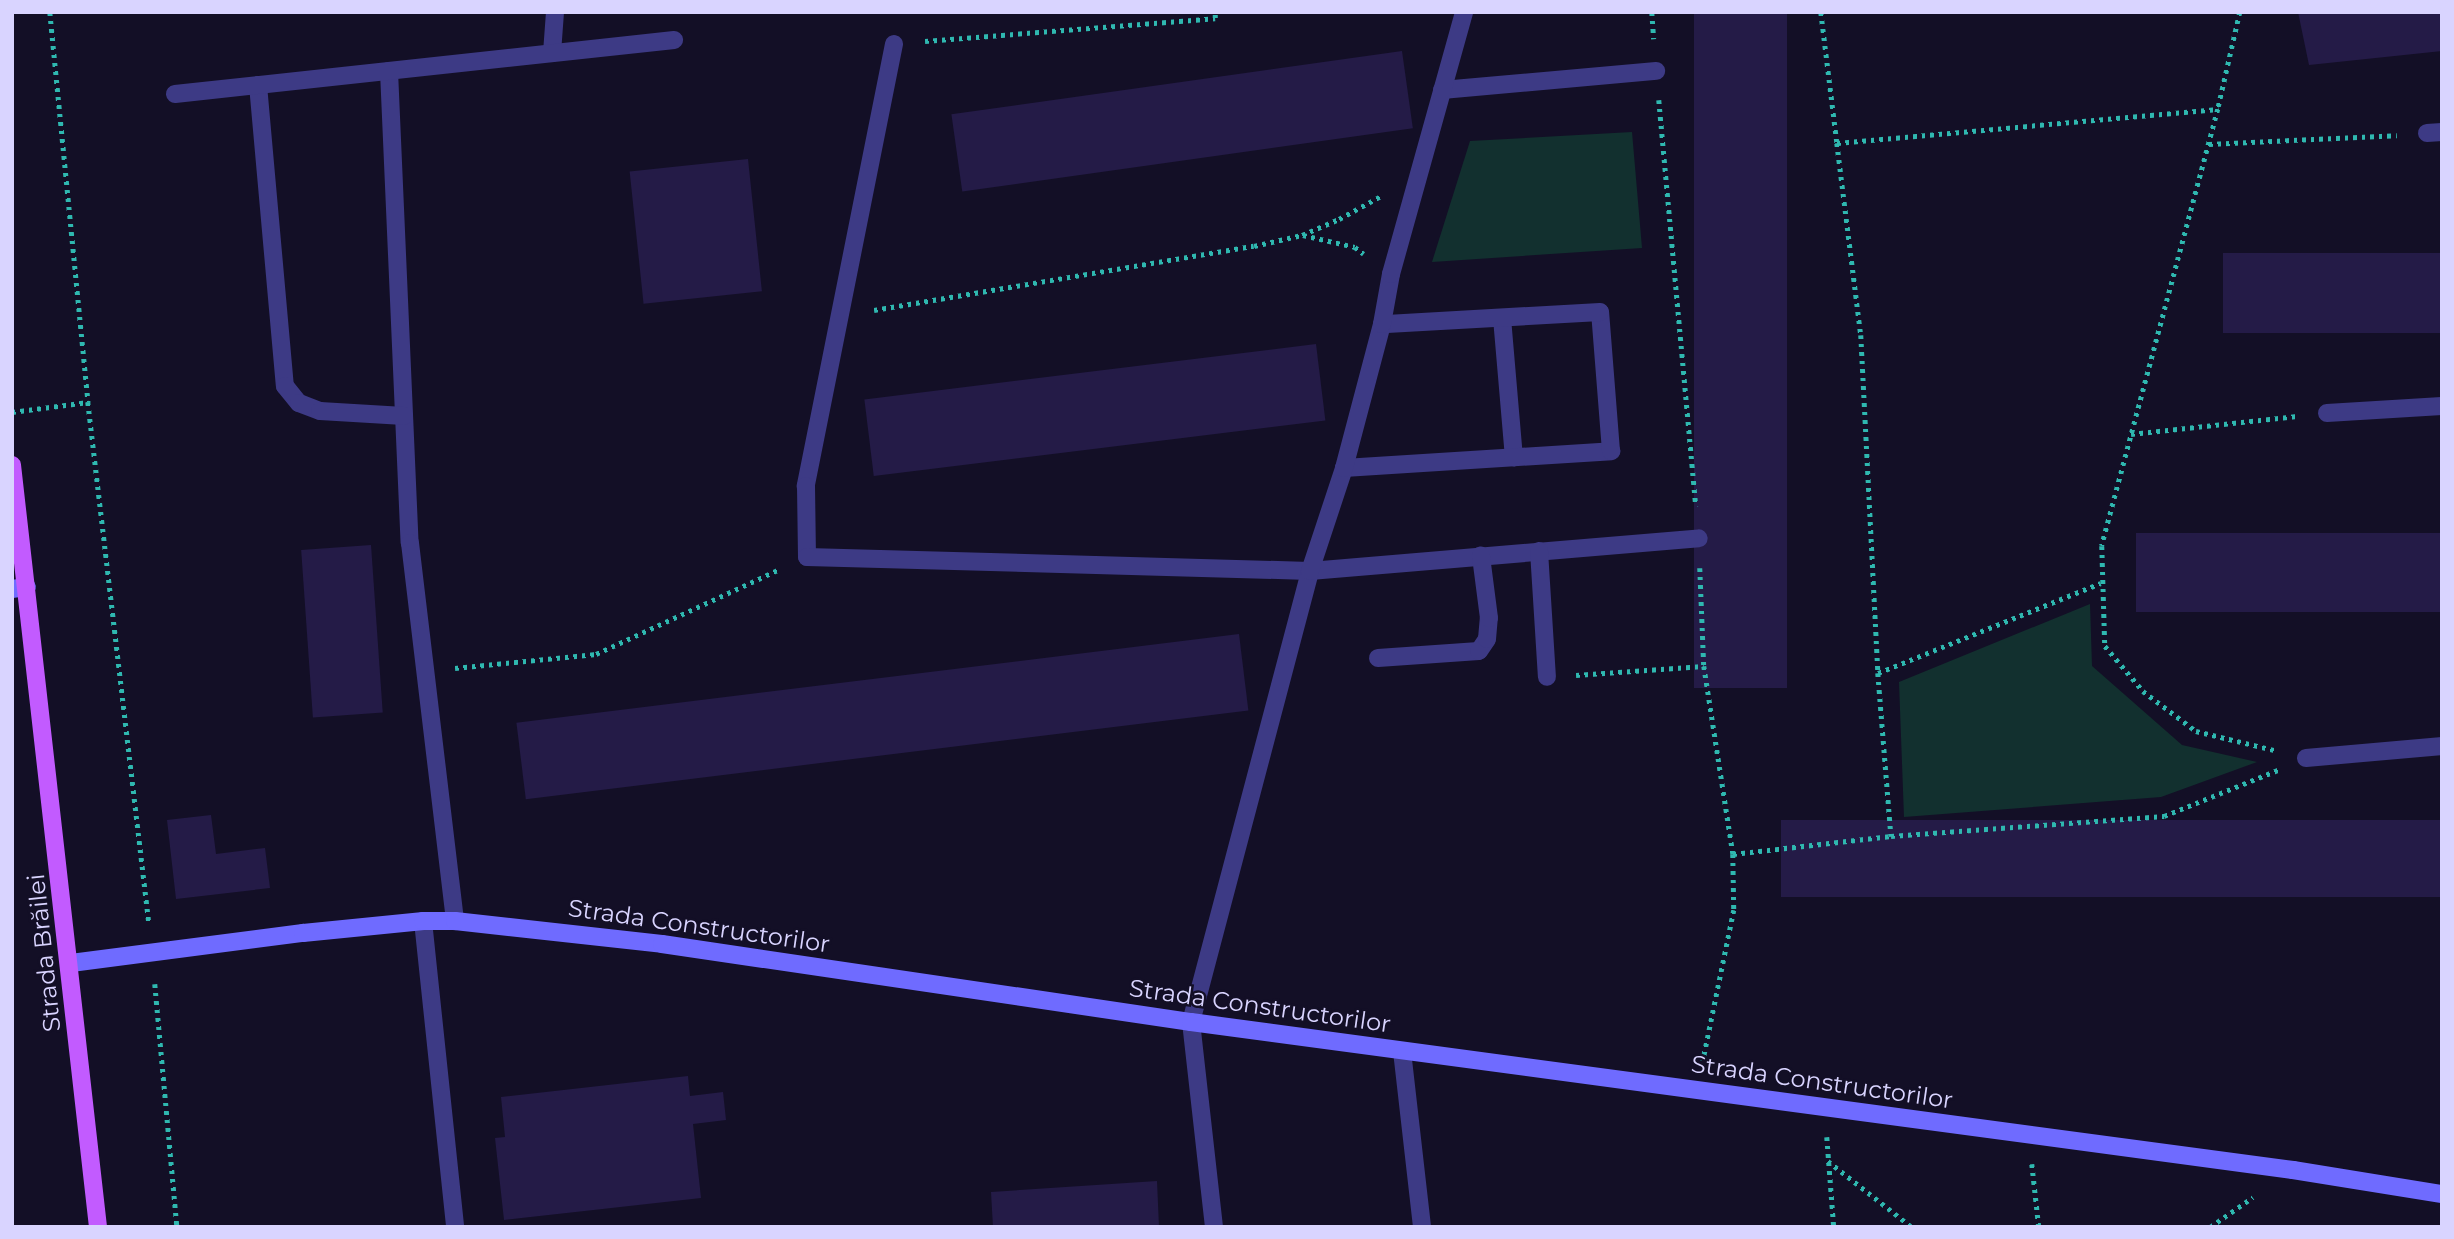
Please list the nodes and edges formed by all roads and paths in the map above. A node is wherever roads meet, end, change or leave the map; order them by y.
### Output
1 (50, 12) edge
2 (555, 12) edge
3 (1215, 12) edge
4 (1464, 12) edge
5 (1821, 12) edge
6 (2241, 12) edge
7 (674, 40) dead end
8 (894, 44) joint
9 (552, 53) junction
10 (389, 71) junction
11 (1656, 71) dead end
12 (258, 85) junction
13 (1442, 90) junction
14 (175, 94) dead end
15 (2218, 109) junction
16 (2434, 133) edge
17 (1837, 143) junction
18 (2209, 144) junction
19 (1422, 174) junction
20 (1302, 235) junction
21 (1391, 274) junction
22 (838, 316) junction
23 (1503, 318) junction
24 (1382, 324) junction
25 (88, 402) junction
26 (2442, 406) edge
27 (12, 412) edge
28 (2327, 413) joint
29 (404, 416) junction
30 (2131, 434) junction
31 (1514, 457) junction
32 (12, 465) edge
33 (1344, 468) junction
34 (1699, 538) dead end
35 (1539, 551) junction
36 (1481, 556) junction
37 (807, 557) junction
38 (1310, 570) junction
39 (2101, 583) junction
40 (20, 588) edge
41 (1378, 658) dead end
42 (1704, 666) dead end
43 (425, 671) junction
44 (1878, 673) junction
45 (1547, 677) joint
46 (2442, 746) edge
47 (2306, 758) junction
48 (1891, 836) junction
49 (1733, 854) dead end
50 (422, 921) junction
51 (455, 921) junction
52 (152, 951) junction
53 (71, 963) junction
54 (1191, 1022) junction
55 (1402, 1051) junction
56 (1826, 1107) junction
57 (2029, 1135) junction
58 (1828, 1160) junction
59 (2442, 1194) edge
60 (98, 1227) edge
61 (177, 1227) edge
62 (455, 1227) edge
63 (1213, 1227) edge
64 (1422, 1227) edge
65 (1834, 1227) edge
66 (1912, 1227) edge
67 (2039, 1227) edge

1 - 25 path
2 - 9 lane
3 - 8 path
4 - 13 lane
5 - 17 path
6 - 15 path
7 - 9 lane
8 - 22 lane
9 - 10 lane
10 - 12 lane
10 - 29 lane
11 - 13 lane
12 - 14 lane
12 - 29 lane
13 - 19 lane
15 - 17 path
15 - 18 path
16 - 18 path
17 - 44 path
18 - 30 path
19 - 20 path
19 - 21 lane
20 - 21 path
20 - 22 path
21 - 24 lane
22 - 37 lane
23 - 24 lane
23 - 31 lane
23 - 31 lane
24 - 33 lane
25 - 27 path
25 - 52 path
26 - 28 lane
28 - 30 path
29 - 43 lane
30 - 39 path
31 - 33 lane
32 - 40 main road, Strada Brăilei
33 - 38 lane
34 - 35 lane
35 - 36 lane
35 - 45 lane
36 - 38 lane
36 - 41 lane
37 - 38 lane
37 - 43 path
38 - 54 lane
39 - 44 path
39 - 47 path
40 - 53 main road, Strada Brăilei
42 - 45 path
43 - 51 lane
44 - 48 path
46 - 47 lane
47 - 48 path
48 - 49 path
50 - 51 street, Strada Constructorilor
50 - 52 street, Strada Constructorilor
50 - 62 lane
51 - 54 street, Strada Constructorilor
52 - 53 street, Strada Constructorilor
52 - 61 path
53 - 60 main road, Strada Brăilei
54 - 55 street, Strada Constructorilor
54 - 63 lane
55 - 56 street, Strada Constructorilor
55 - 64 lane
56 - 57 street, Strada Constructorilor
56 - 58 path
57 - 59 street, Strada Constructorilor
57 - 67 path
58 - 65 path
58 - 66 path

